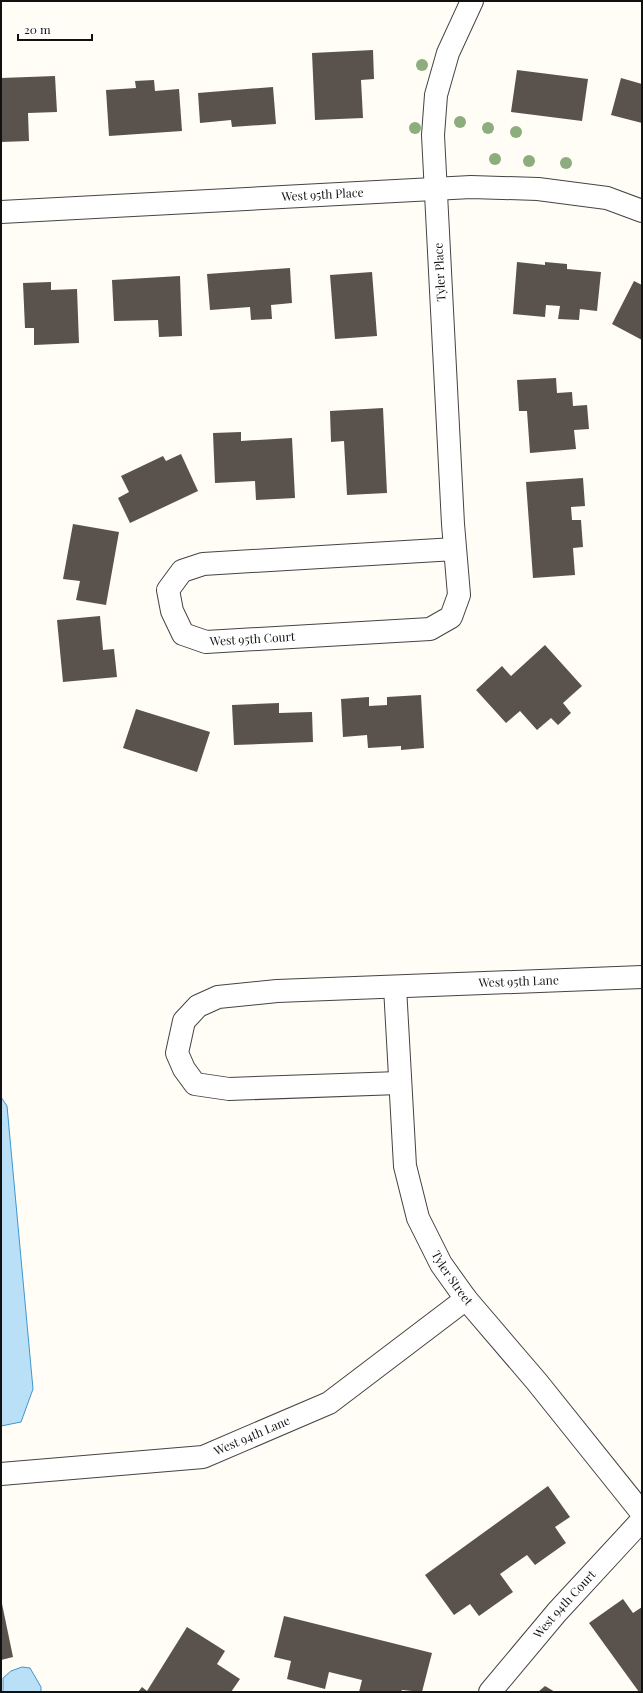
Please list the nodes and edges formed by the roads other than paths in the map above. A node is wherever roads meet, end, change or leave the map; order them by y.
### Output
1 (472, 1) edge
2 (436, 189) junction
3 (642, 211) edge
4 (1, 212) edge
5 (455, 549) junction
6 (642, 977) edge
7 (395, 987) junction
8 (399, 1082) junction
9 (466, 1299) junction
10 (1, 1474) edge
11 (642, 1513) edge
12 (642, 1520) edge
13 (490, 1692) edge

1 - 2 street, Tyler Place
2 - 3 street, West 95th Place
2 - 4 street, West 95th Place
2 - 5 street, Tyler Place
5 - 5 street, West 95th Court
6 - 7 street, West 95th Lane
7 - 8 street, Tyler Street
7 - 8 street, West 95th Lane
8 - 9 street, Tyler Street
9 - 10 street, West 94th Lane
9 - 11 street, Tyler Street
12 - 13 street, West 94th Court

